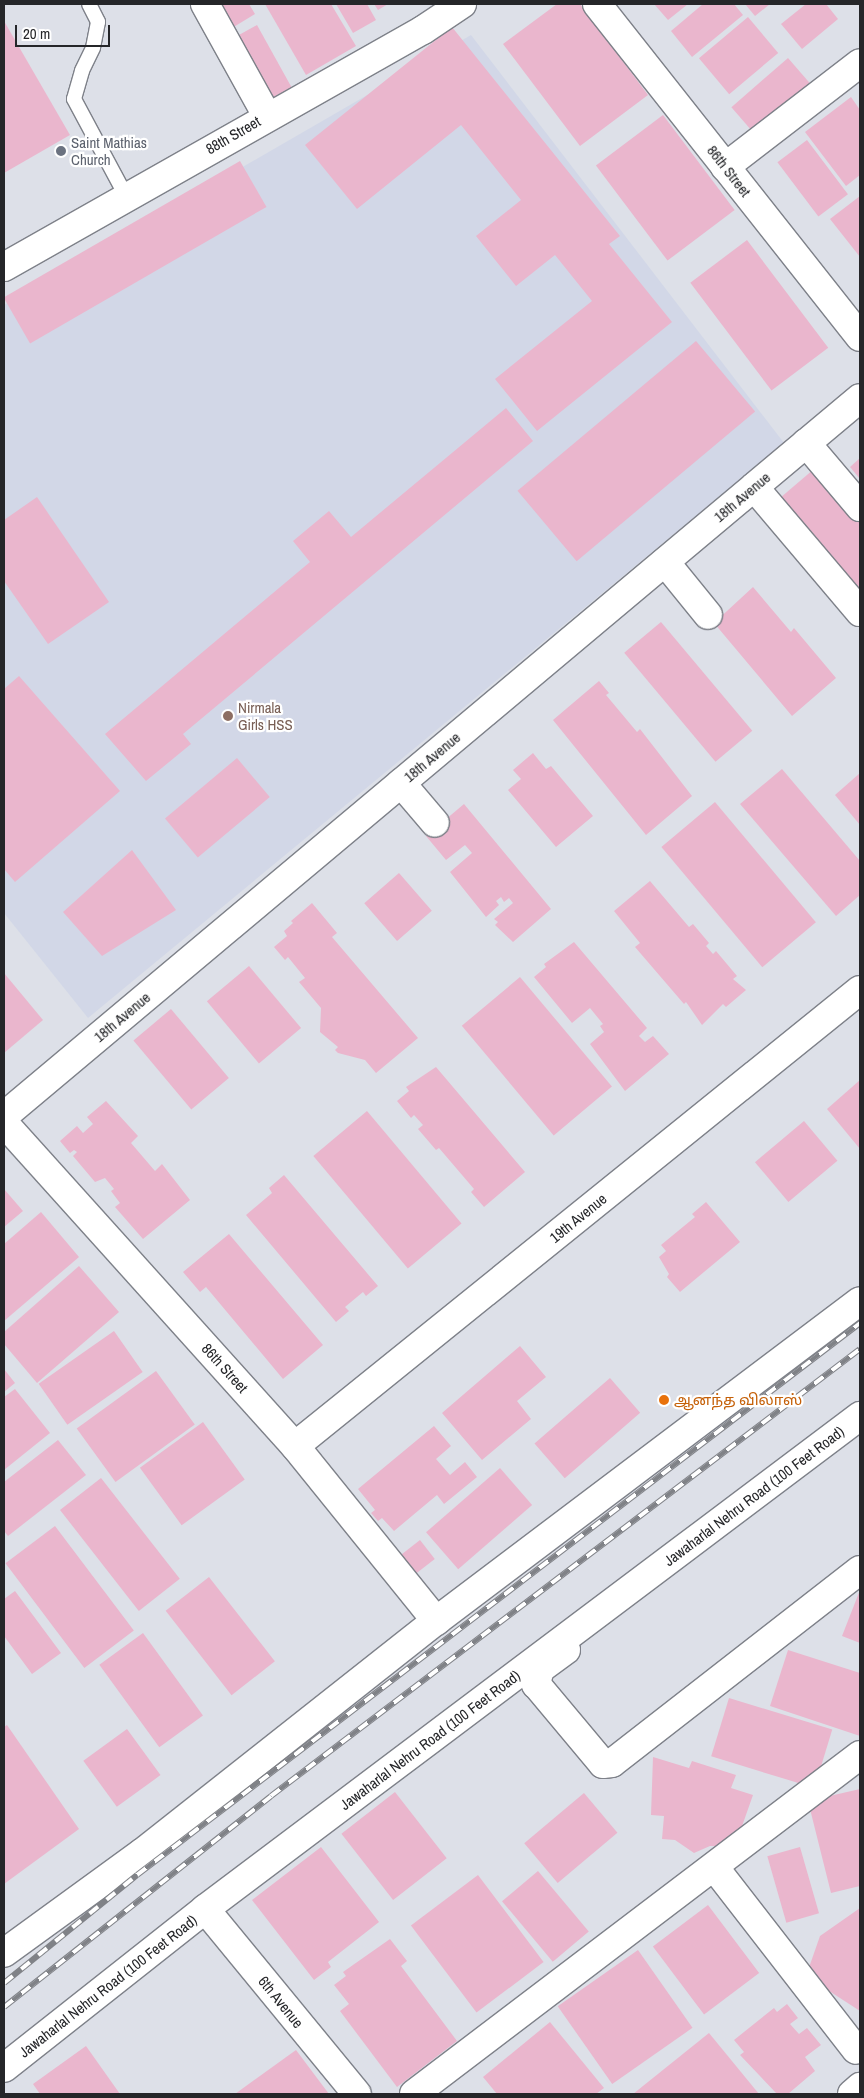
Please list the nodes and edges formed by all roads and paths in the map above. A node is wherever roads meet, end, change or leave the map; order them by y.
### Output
1 (89, 4) edge
2 (205, 4) edge
3 (462, 4) edge
4 (597, 4) edge
5 (860, 63) edge
6 (267, 116) junction
7 (725, 166) junction
8 (126, 196) junction
9 (4, 267) edge
10 (860, 337) edge
11 (860, 398) edge
12 (806, 443) junction
13 (754, 487) junction
14 (860, 507) edge
15 (665, 562) junction
16 (860, 612) edge
17 (708, 614) dead end
18 (401, 783) junction
19 (435, 823) dead end
20 (860, 990) edge
21 (4, 1116) edge
22 (4, 1123) edge
23 (860, 1301) edge
24 (860, 1416) edge
25 (860, 1432) edge
26 (295, 1446) junction
27 (860, 1570) edge
28 (603, 1616) junction
29 (436, 1621) junction
30 (860, 1755) edge
31 (715, 1868) junction
32 (205, 1910) junction
33 (4, 1953) edge
34 (856, 2050) dead end
35 (4, 2068) edge
36 (860, 2087) edge
37 (357, 2094) edge
38 (414, 2094) edge
39 (852, 2094) edge

1 - 8 lane
2 - 6 street
3 - 6 street, 88th Street
4 - 7 street, 86th Street
5 - 7 street
6 - 8 street, 88th Street
7 - 10 street, 86th Street
8 - 9 street, 88th Street
11 - 12 street, 18th Avenue
12 - 13 street, 18th Avenue
12 - 14 street
13 - 15 street, 18th Avenue
13 - 16 street
15 - 17 street
15 - 18 street, 18th Avenue
18 - 19 street
18 - 21 street, 18th Avenue
20 - 26 street, 19th Avenue
22 - 26 street, 86th Street
23 - 29 street
24 - 28 street, Jawaharlal Nehru Road (100 Feet Road)
25 - 28 street
26 - 29 street, 86th Street
27 - 28 street
28 - 32 street, Jawaharlal Nehru Road (100 Feet Road)
29 - 33 street
30 - 31 street
31 - 34 street
31 - 38 street
32 - 35 street, Jawaharlal Nehru Road (100 Feet Road)
32 - 37 street, 6th Avenue
36 - 39 street

